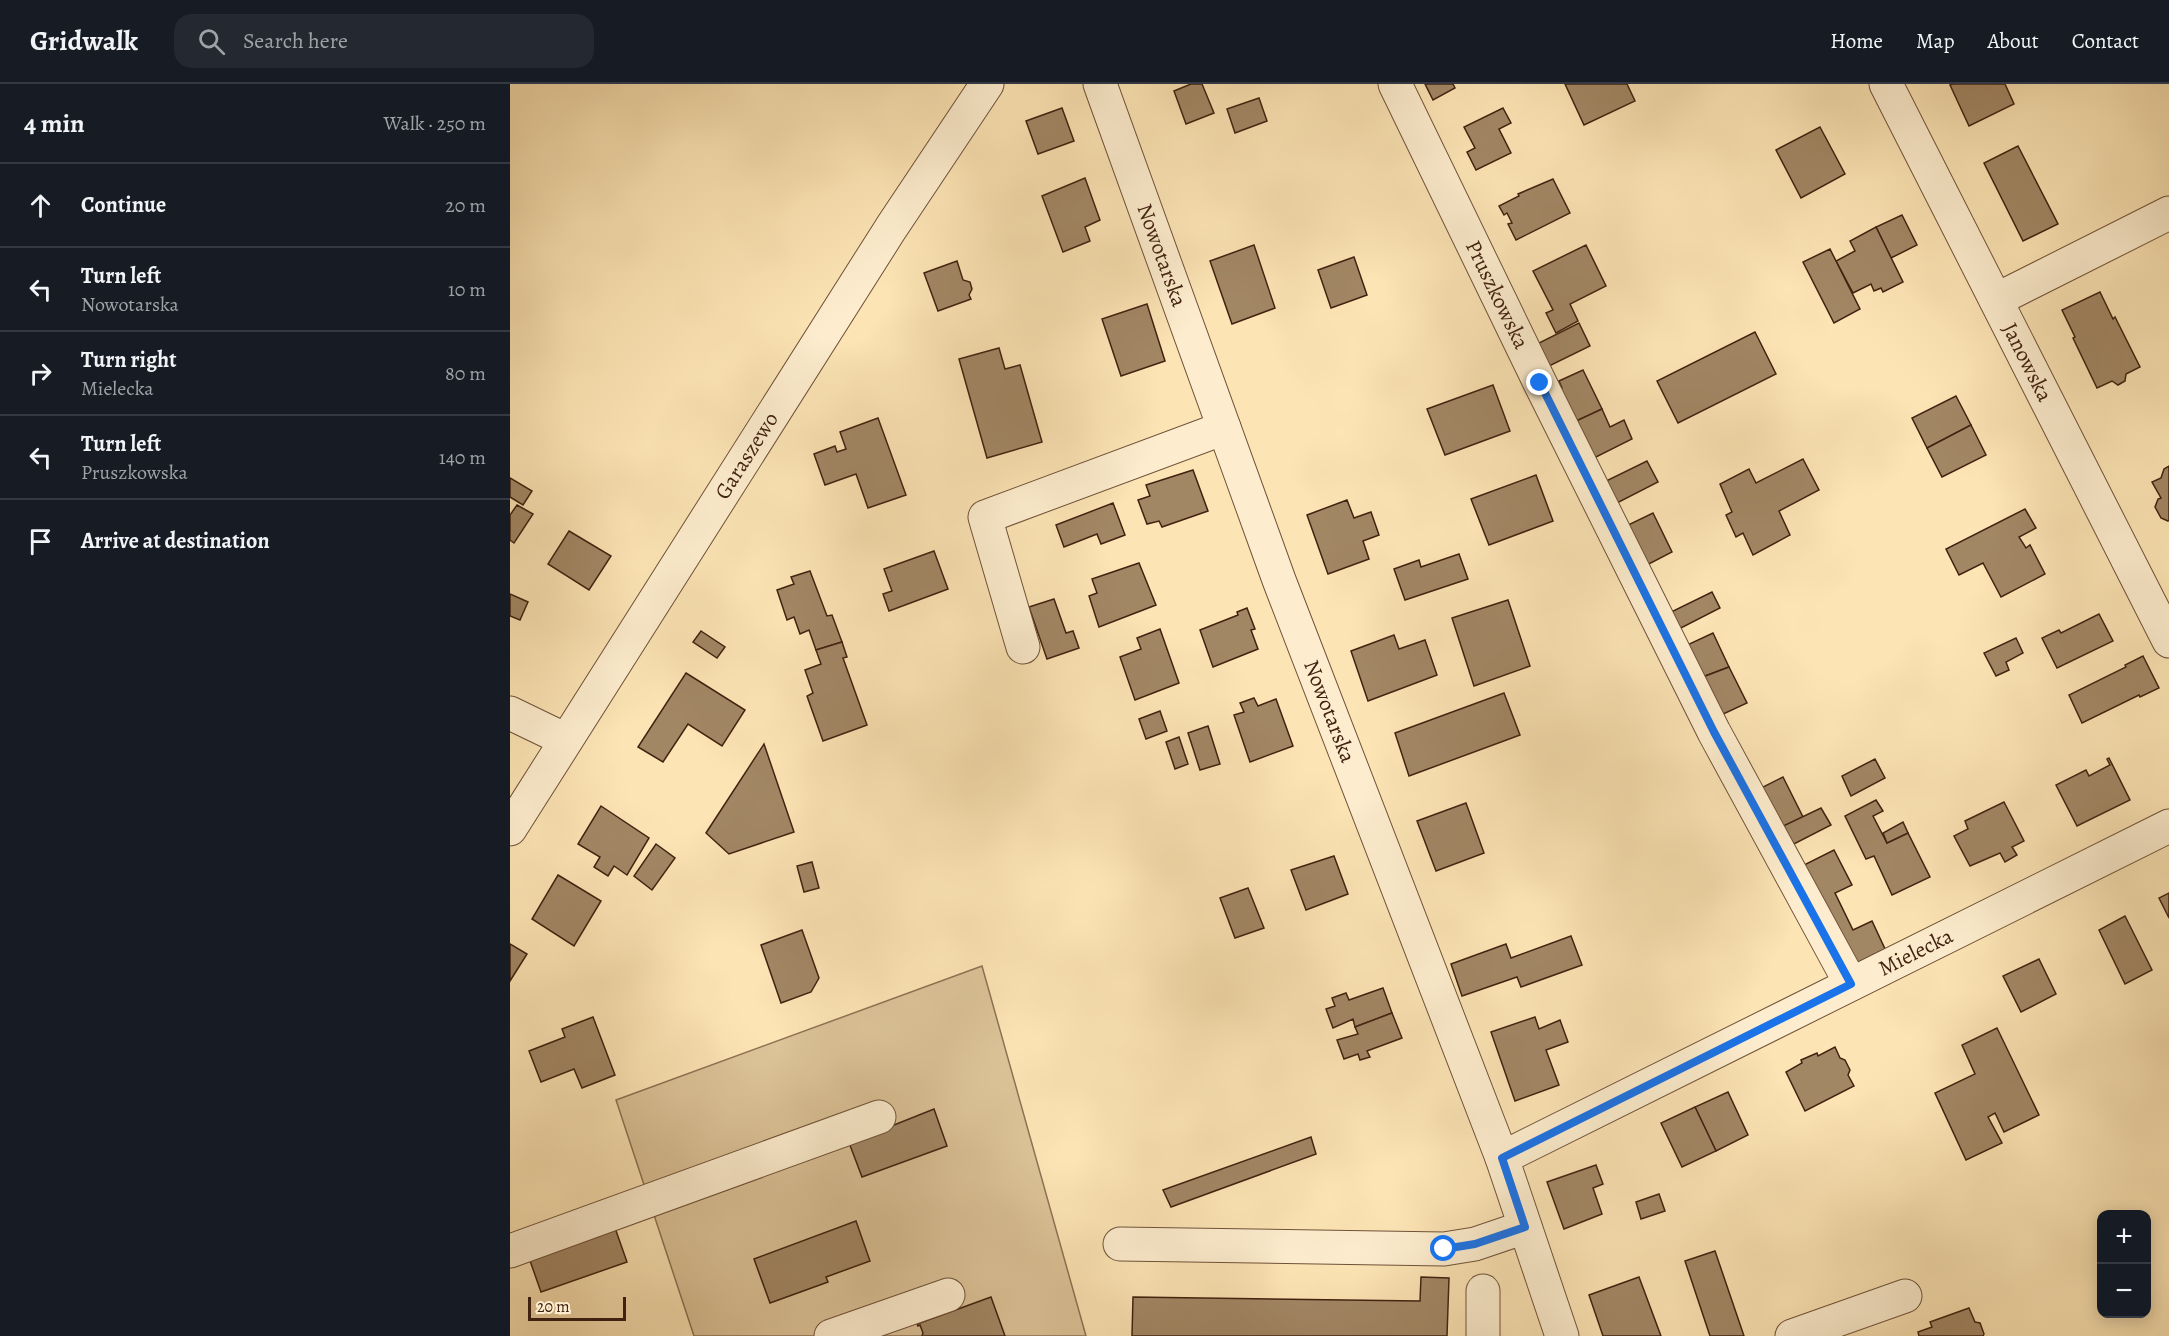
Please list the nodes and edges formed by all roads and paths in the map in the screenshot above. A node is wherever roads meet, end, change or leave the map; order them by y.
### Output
1 (987, 84) edge
2 (1100, 84) edge
3 (1395, 84) edge
4 (1886, 84) edge
5 (2169, 213) edge
6 (1996, 300) junction
7 (1224, 428) junction
8 (2169, 641) edge
9 (1023, 646) dead end
10 (510, 713) edge
11 (566, 740) junction
12 (2169, 826) edge
13 (510, 829) edge
14 (1851, 984) junction
15 (879, 1117) dead end
16 (1502, 1158) junction
17 (1525, 1227) junction
18 (1120, 1244) dead end
19 (510, 1251) edge
20 (1483, 1291) dead end
21 (948, 1295) dead end
22 (1905, 1296) dead end
23 (831, 1336) edge
24 (1483, 1336) edge
25 (1562, 1336) edge
26 (1792, 1336) edge

1 - 11 street, Garaszewo
2 - 7 street, Nowotarska
3 - 14 street, Pruszkowska
4 - 6 street, Janowska
5 - 6 street
6 - 8 street, Janowska
7 - 9 street
7 - 16 street, Nowotarska
10 - 11 street
11 - 13 street, Garaszewo
12 - 14 street, Mielecka
14 - 16 street, Mielecka
15 - 19 street
16 - 17 street, Nowotarska
17 - 18 street
17 - 25 street, Nowotarska
20 - 24 street
21 - 23 street
22 - 26 street

